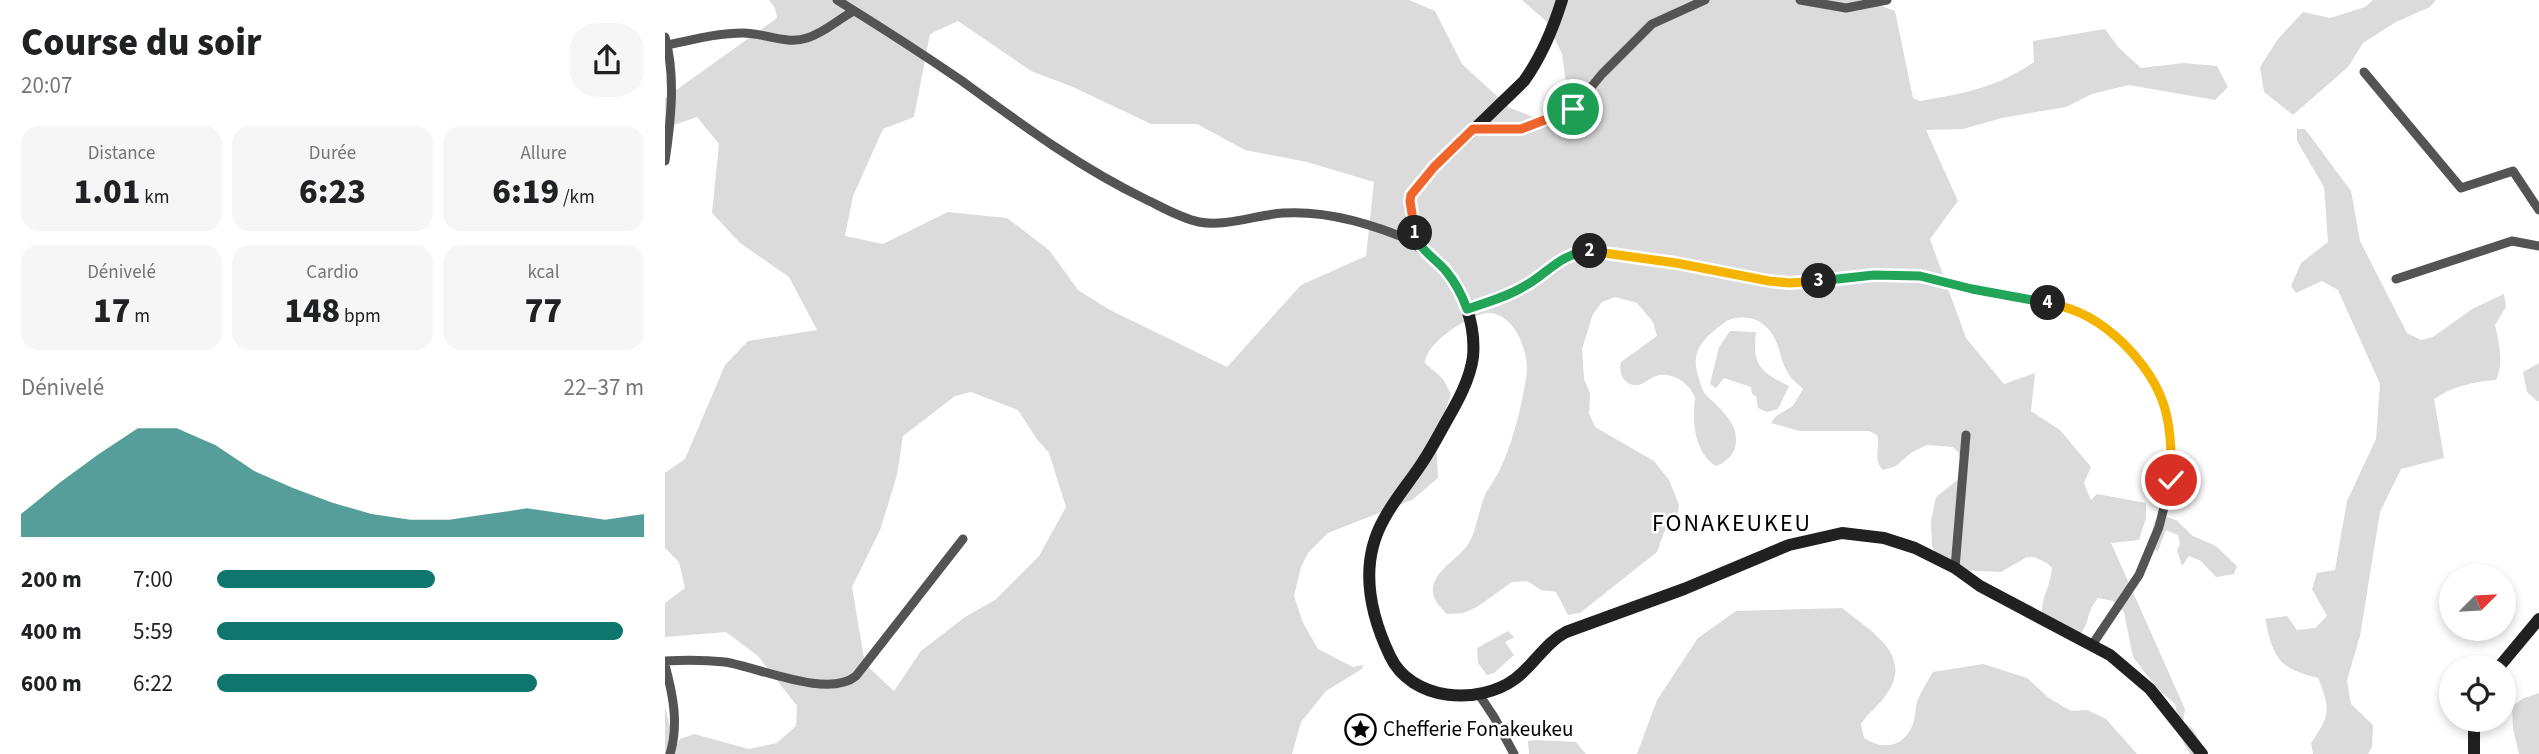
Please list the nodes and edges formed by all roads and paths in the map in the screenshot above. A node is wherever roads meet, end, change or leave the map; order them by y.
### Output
1 (837, 0) edge
2 (1562, 0) edge
3 (1705, 0) edge
4 (1800, 0) edge
5 (1887, 0) edge
6 (854, 11) junction
7 (666, 41) edge
8 (2364, 72) dead end
9 (1473, 129) junction
10 (665, 160) edge
11 (2539, 210) edge
12 (1417, 243) junction
13 (2539, 246) edge
14 (2396, 279) dead end
15 (1467, 309) junction
16 (1966, 435) dead end
17 (963, 539) dead end
18 (1955, 568) junction
19 (2539, 619) edge
20 (2092, 645) junction
21 (2509, 655) edge
22 (665, 663) edge
23 (1478, 693) junction
24 (2474, 732) edge
25 (670, 754) edge
26 (1514, 754) edge
27 (2202, 754) edge
28 (2474, 754) edge

1 - 6 street
2 - 9 street
3 - 9 street
4 - 5 street
6 - 7 street
6 - 12 street
7 - 10 street
8 - 11 street
9 - 12 street
12 - 15 street
13 - 14 street
15 - 20 street
15 - 23 street
16 - 18 street
17 - 22 street
18 - 20 street
18 - 23 street
19 - 21 street
20 - 27 street
22 - 25 street
23 - 26 street
24 - 28 street

